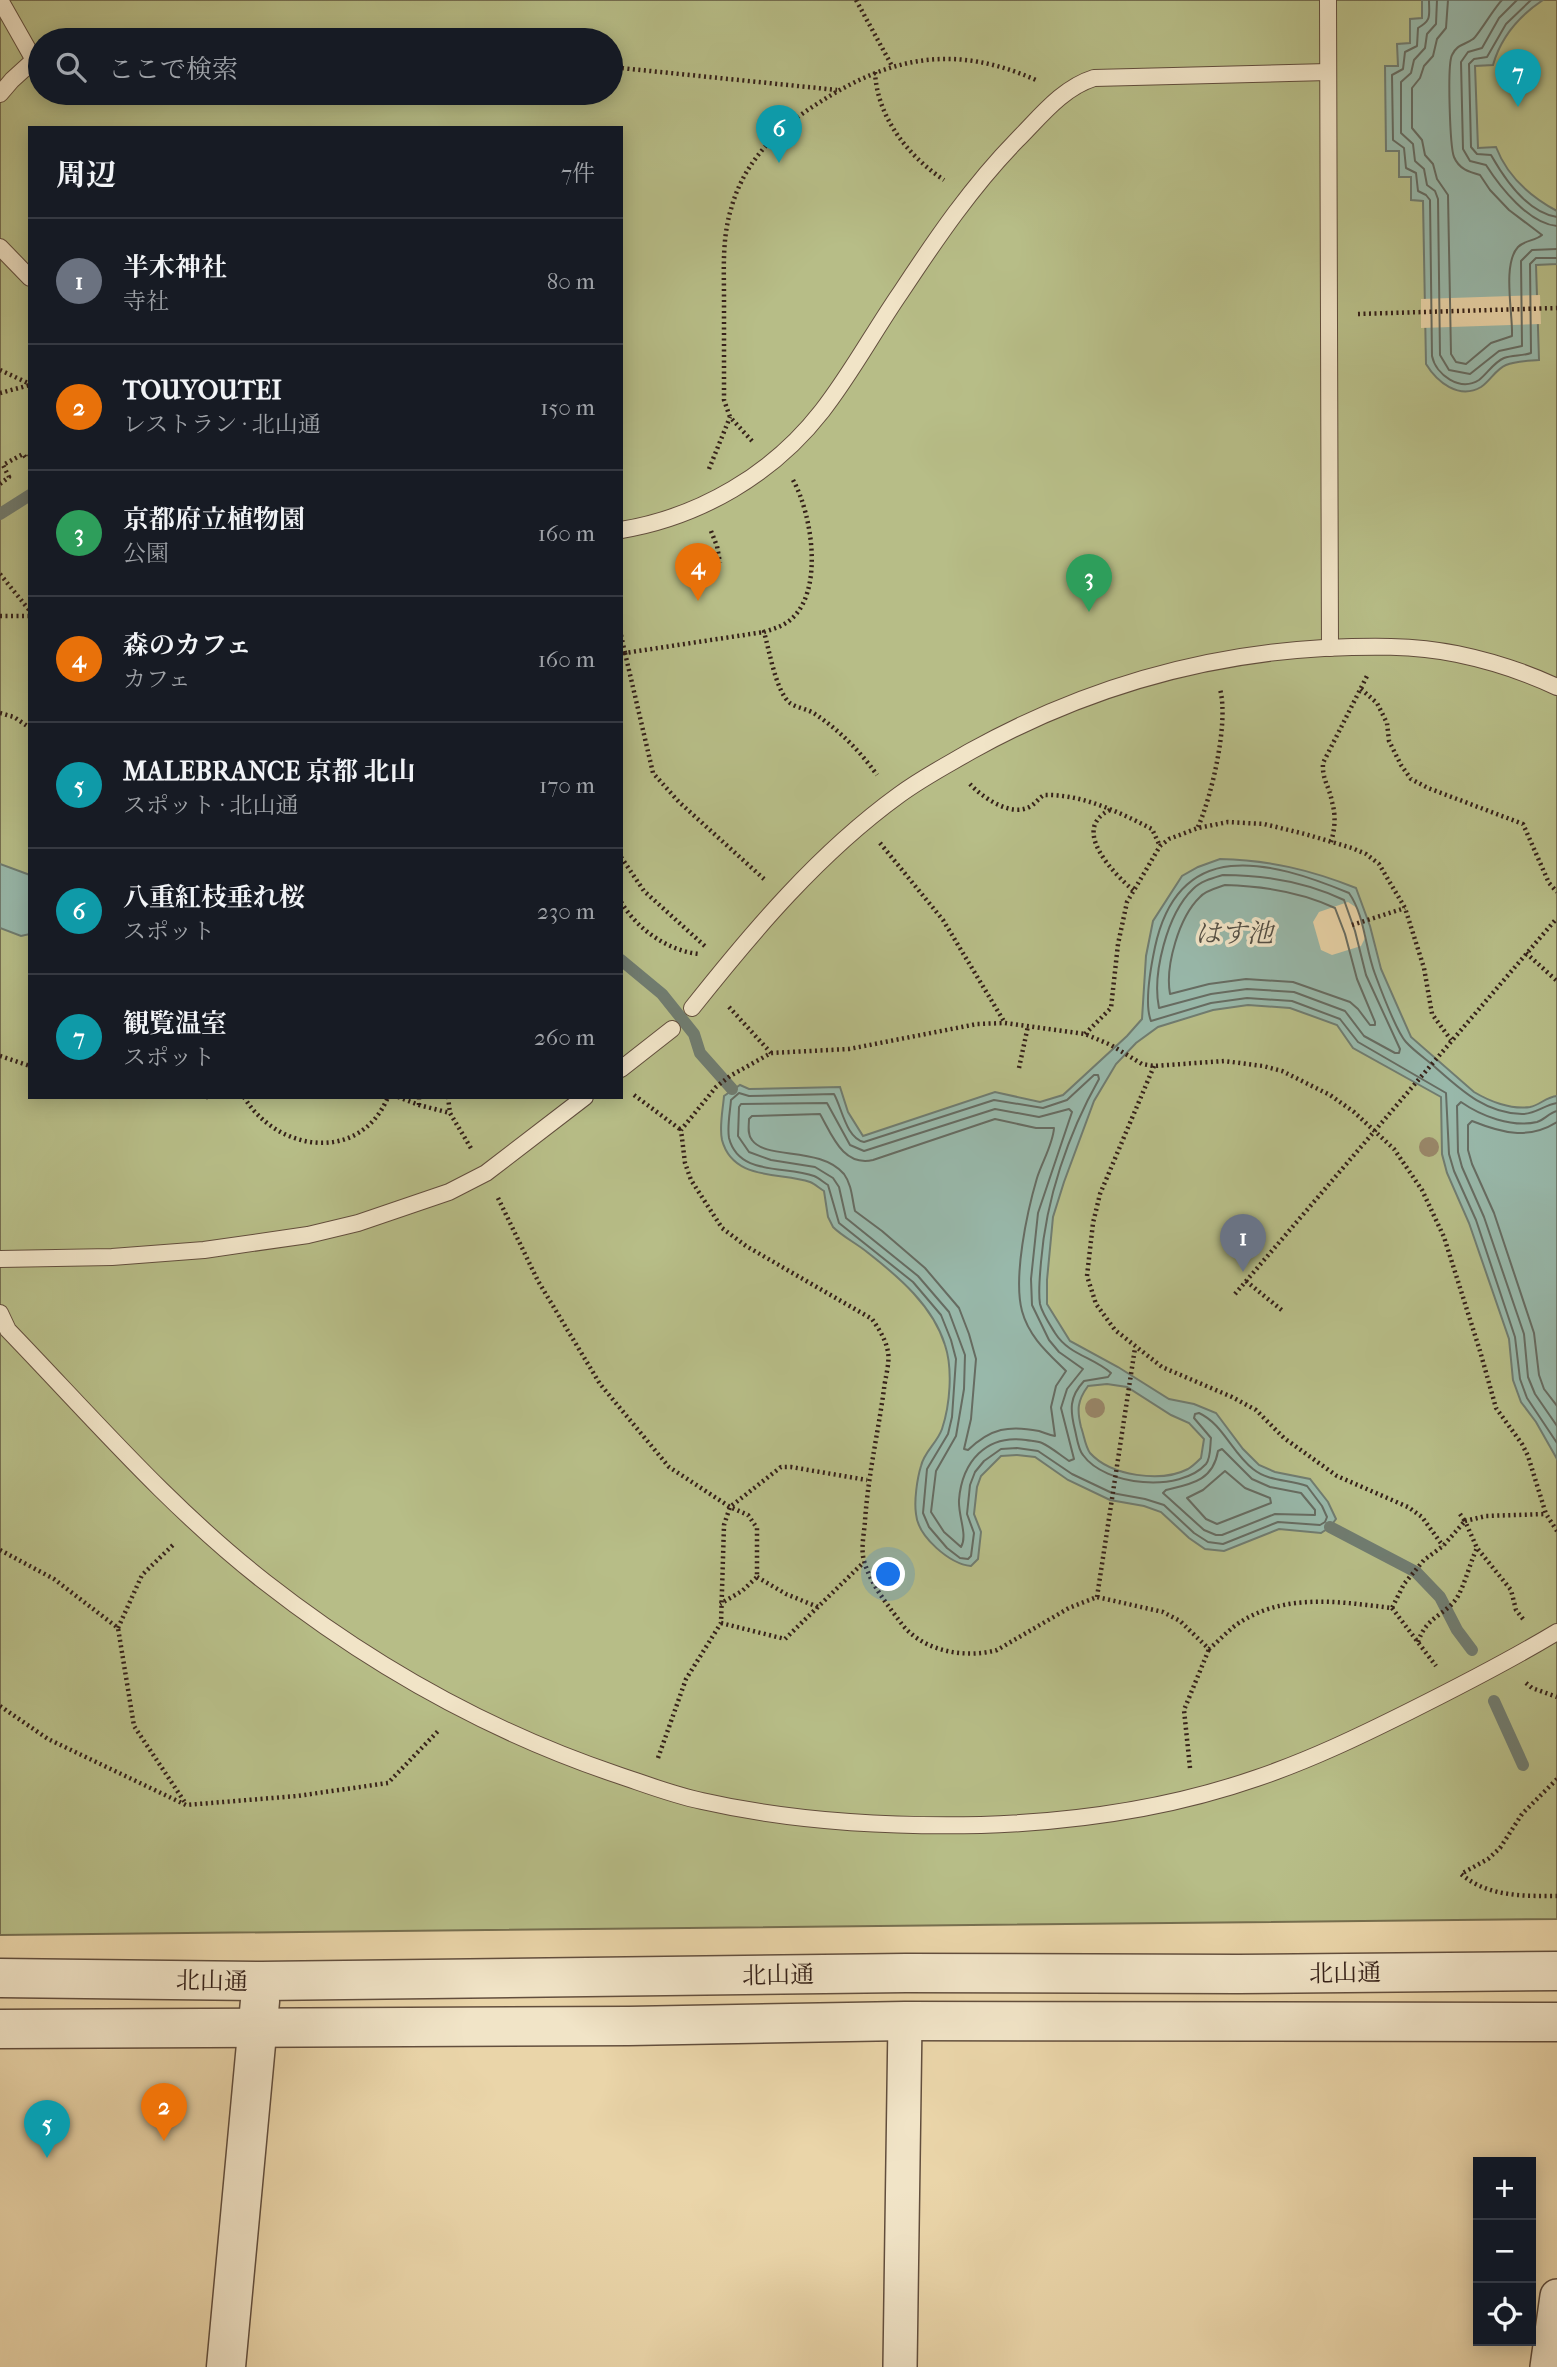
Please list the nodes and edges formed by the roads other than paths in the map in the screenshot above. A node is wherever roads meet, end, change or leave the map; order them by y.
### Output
1 (0, 0) edge
2 (1328, 0) edge
3 (28, 49) edge
4 (28, 65) edge
5 (1328, 72) junction
6 (0, 94) edge
7 (0, 247) edge
8 (28, 276) edge
9 (623, 530) edge
10 (1330, 648) junction
11 (1557, 687) edge
12 (692, 1008) dead end
13 (672, 1029) dead end
14 (623, 1067) edge
15 (582, 1099) edge
16 (0, 1259) edge
17 (0, 1313) edge
18 (1557, 1632) edge
19 (1557, 1971) edge
20 (906, 1973) junction
21 (1238, 1975) junction
22 (628, 1977) junction
23 (0, 1978) edge
24 (262, 1981) junction
25 (905, 2021) junction
26 (1557, 2021) edge
27 (1237, 2022) junction
28 (629, 2026) junction
29 (258, 2027) junction
30 (0, 2029) edge
31 (1557, 2296) edge
32 (226, 2367) edge
33 (900, 2367) edge
34 (1547, 2367) edge

1 - 3 lane
2 - 5 lane
4 - 6 lane
5 - 9 lane
5 - 10 lane
7 - 8 lane
10 - 11 lane
10 - 12 lane
13 - 14 lane
15 - 16 lane
17 - 18 lane
19 - 21 street, 北山通
20 - 21 street, 北山通
20 - 22 street, 北山通
20 - 25 street
21 - 27 street
22 - 24 street, 北山通
22 - 28 street
23 - 24 street, 北山通
24 - 29 street
25 - 27 street, 北山通
25 - 28 street, 北山通
25 - 33 street
26 - 27 street, 北山通
28 - 29 street, 北山通
29 - 30 street, 北山通
29 - 32 street
31 - 34 street

